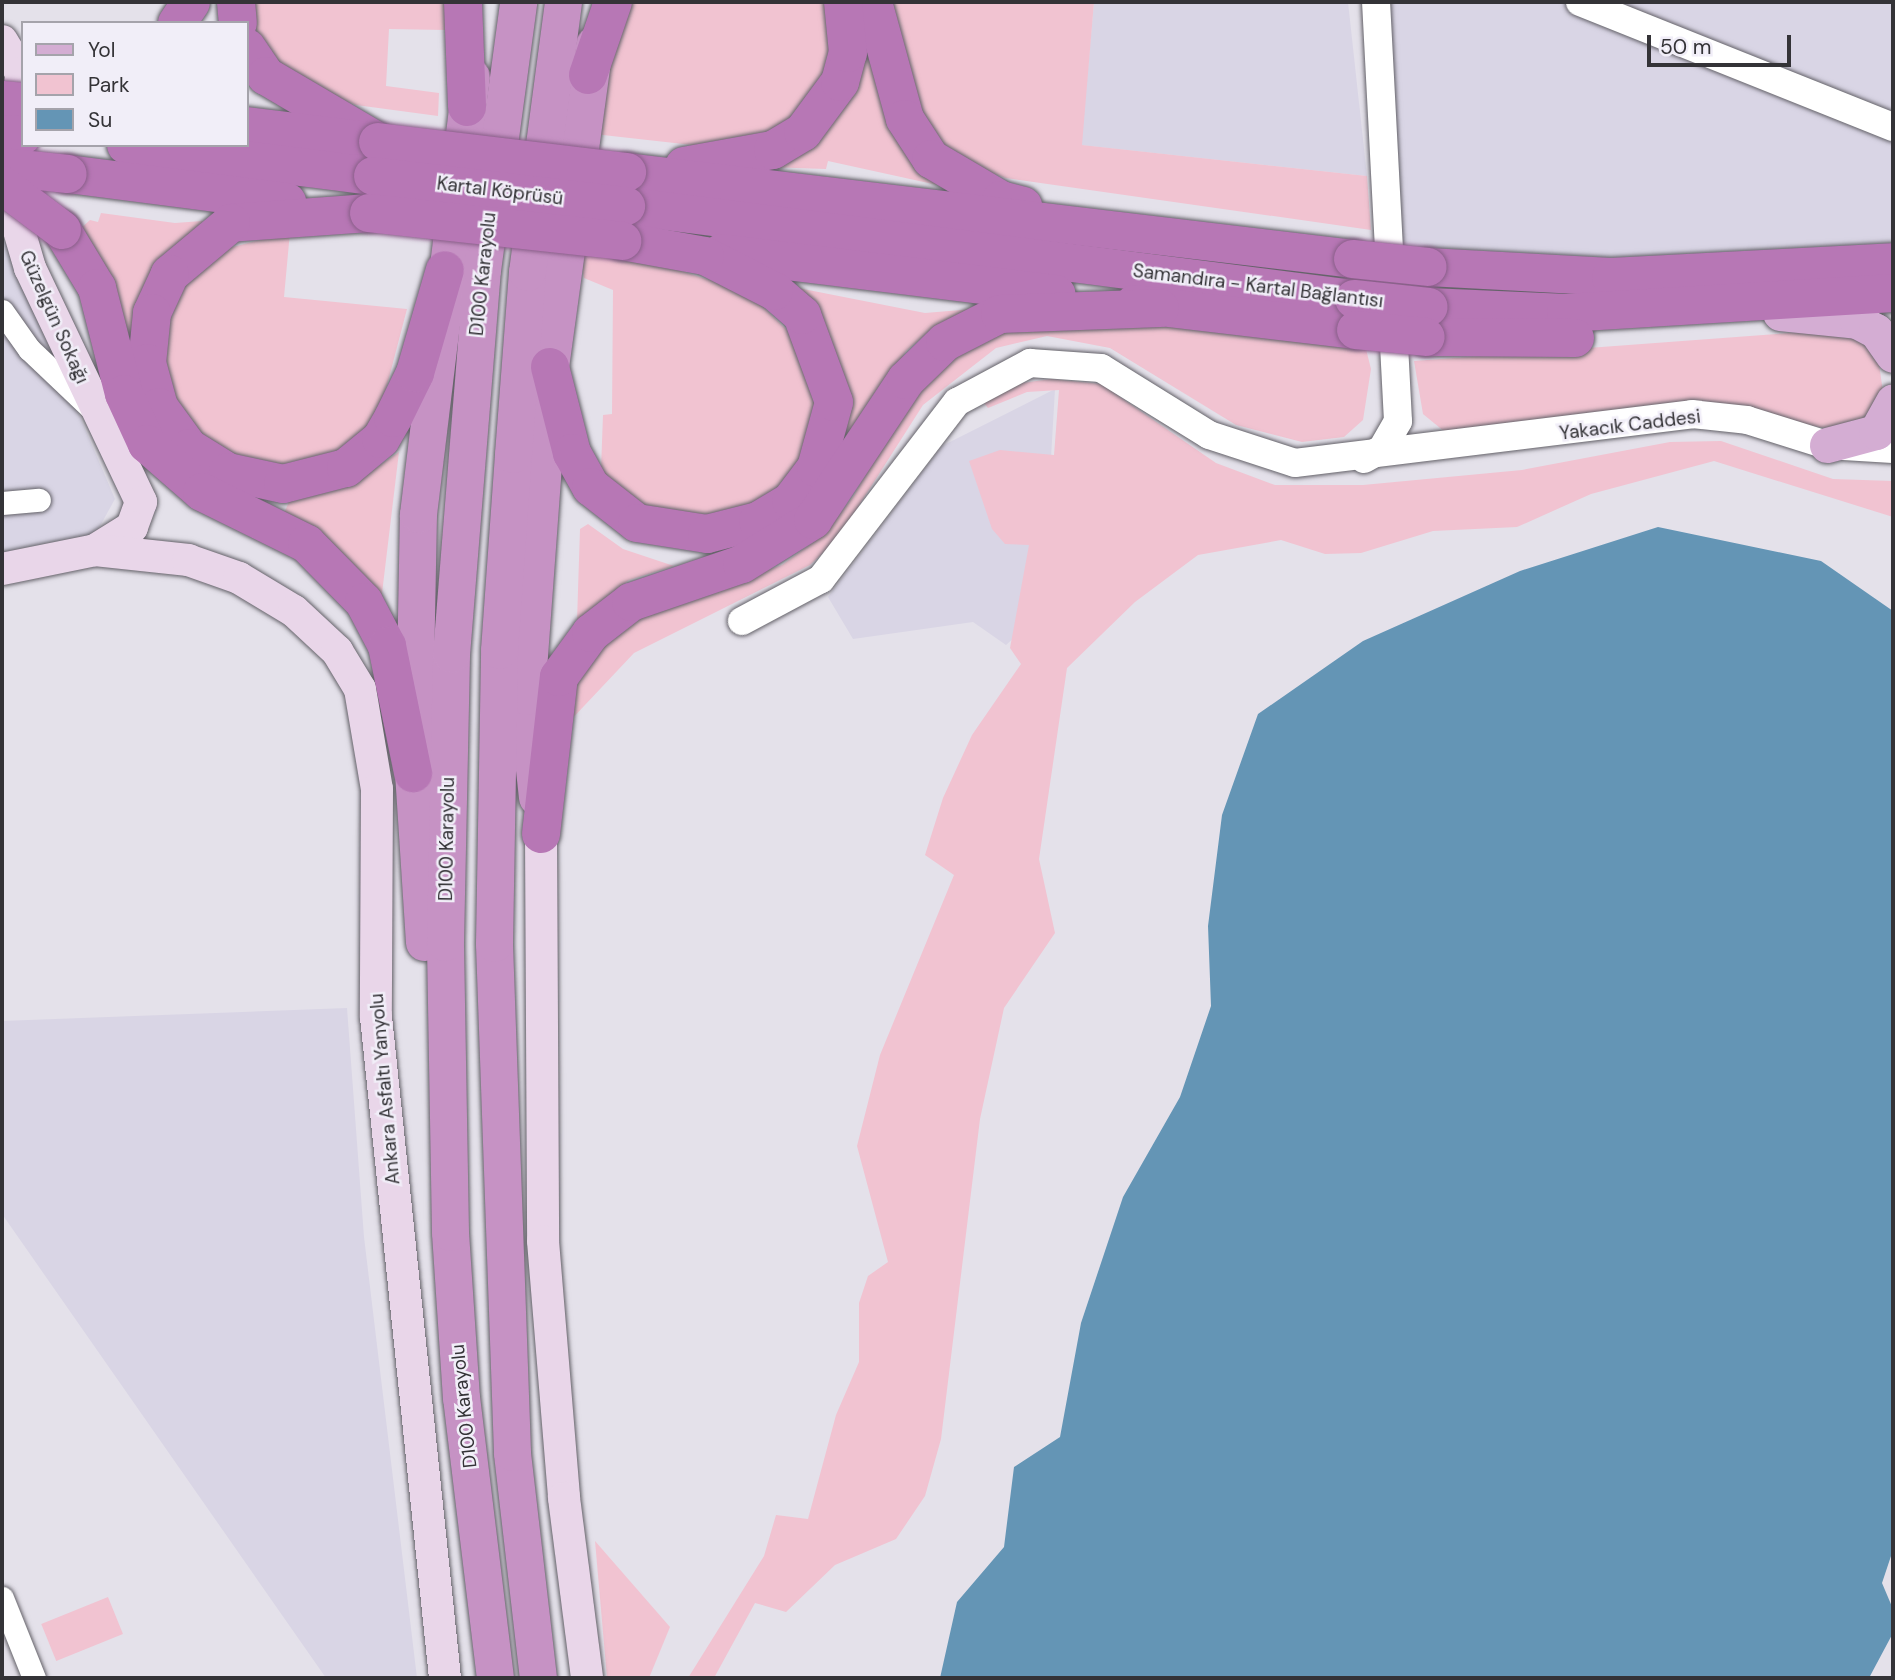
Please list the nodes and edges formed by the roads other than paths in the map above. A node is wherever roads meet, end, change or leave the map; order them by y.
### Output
1 (191, 2) edge
2 (236, 2) edge
3 (463, 2) edge
4 (480, 2) edge
5 (518, 2) edge
6 (563, 2) edge
7 (601, 2) edge
8 (613, 2) edge
9 (843, 2) edge
10 (873, 2) edge
11 (1376, 2) edge
12 (1580, 2) edge
13 (178, 21) edge
14 (238, 21) edge
15 (2, 41) edge
16 (248, 49) edge
17 (589, 75) junction
18 (21, 79) edge
19 (2, 80) edge
20 (2, 100) edge
21 (21, 102) edge
22 (467, 107) junction
23 (248, 126) edge
24 (1893, 127) edge
25 (2, 134) edge
26 (21, 135) edge
27 (141, 147) edge
28 (2, 167) edge
29 (373, 177) junction
30 (8, 197) edge
31 (625, 206) junction
32 (1134, 233) junction
33 (1893, 262) edge
34 (445, 270) junction
35 (1893, 292) edge
36 (1720, 305) junction
37 (1160, 308) junction
38 (2, 311) edge
39 (1355, 315) junction
40 (1893, 355) edge
41 (550, 368) junction
42 (1397, 397) junction
43 (1893, 401) edge
44 (102, 422) junction
45 (1828, 445) junction
46 (1456, 447) junction
47 (1893, 449) edge
48 (1364, 459) junction
49 (39, 500) dead end
50 (2, 503) edge
51 (95, 550) junction
52 (2, 569) edge
53 (742, 621) dead end
54 (413, 774) junction
55 (541, 834) junction
56 (503, 1221) junction
57 (450, 1232) junction
58 (481, 1563) junction
59 (2, 1598) edge
60 (34, 1678) edge
61 (445, 1678) edge
62 (480, 1678) edge
63 (495, 1678) edge
64 (538, 1678) edge
65 (562, 1678) edge
66 (587, 1678) edge

1 - 13 highway
2 - 14 highway
3 - 22 highway
4 - 22 highway
5 - 57 highway, D100 Karayolu
6 - 56 highway
7 - 17 highway
8 - 17 highway
9 - 31 highway
10 - 32 highway
11 - 42 street
12 - 24 street
15 - 30 main road, Güzelgün Sokağı
16 - 29 highway
17 - 41 highway
18 - 19 highway
20 - 21 highway, bridge
22 - 34 highway
23 - 29 highway
25 - 26 highway, bridge
27 - 29 highway
28 - 29 highway, bridge
29 - 31 highway, Kartal Köprüsü, bridge
29 - 34 highway
30 - 44 main road, Güzelgün Sokağı
30 - 54 highway, bridge
31 - 32 highway, Samandıra - Kartal Bağlantısı
31 - 37 highway
31 - 39 highway, Samandıra - Kartal Bağlantısı
31 - 41 highway
32 - 33 highway, Samandıra - Kartal Bağlantısı, bridge
34 - 54 highway
35 - 36 highway
36 - 39 highway, bridge
36 - 40 main road
37 - 39 highway
37 - 55 highway
38 - 44 street
41 - 55 highway
42 - 46 street
42 - 48 street
43 - 45 main road
44 - 51 main road, Güzelgün Sokağı
45 - 46 street, Yakacık Caddesi
45 - 47 street, Yakacık Caddesi
46 - 48 street, Yakacık Caddesi
48 - 53 street, Yakacık Caddesi
49 - 50 street
51 - 52 main road
51 - 61 main road, Ankara Asfaltı Yanyolu
54 - 57 highway
55 - 66 main road
56 - 64 highway
56 - 65 highway
57 - 58 highway, D100 Karayolu
58 - 62 highway
58 - 63 highway, D100 Karayolu
59 - 60 street

